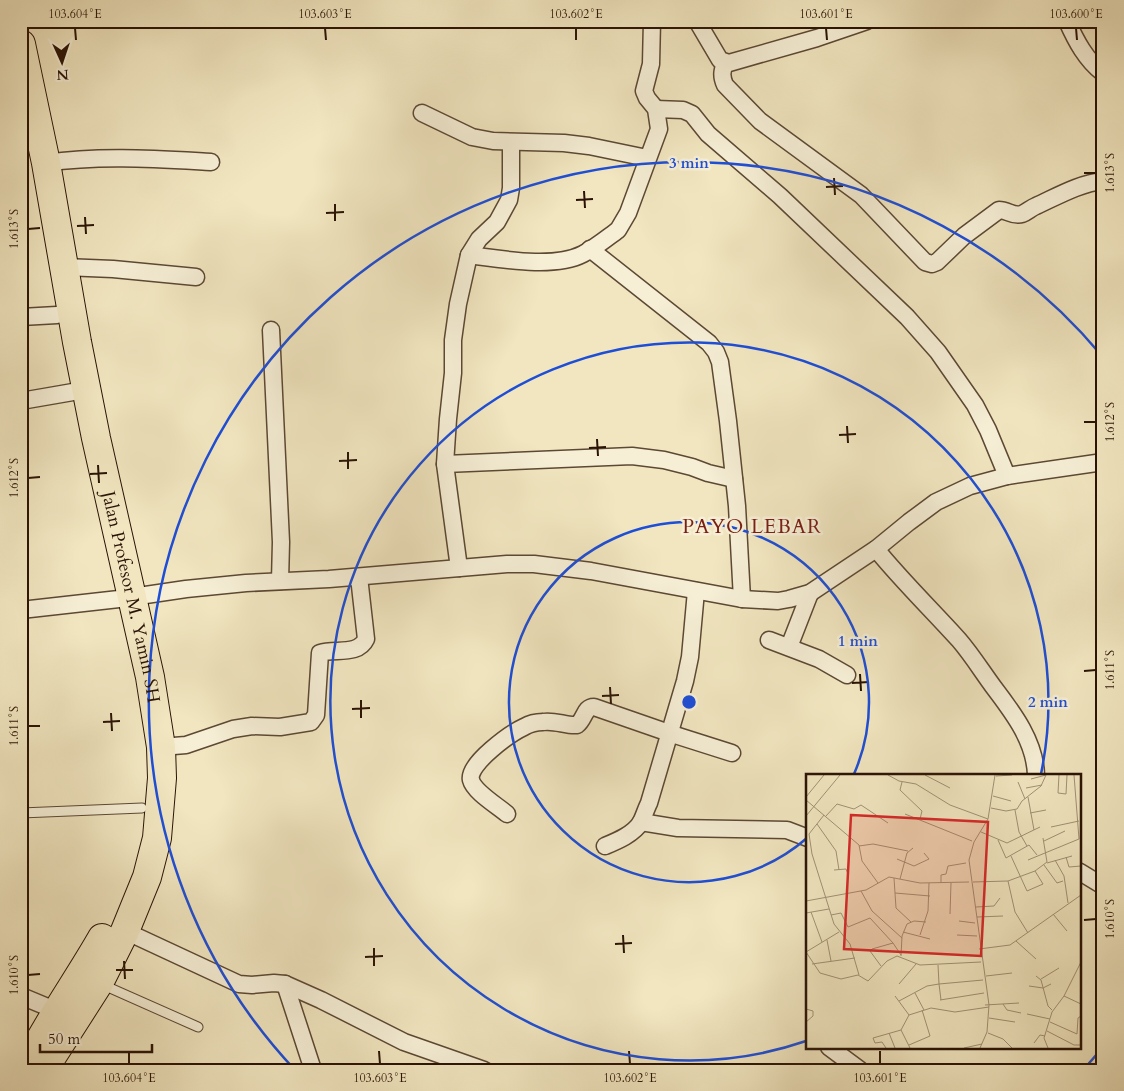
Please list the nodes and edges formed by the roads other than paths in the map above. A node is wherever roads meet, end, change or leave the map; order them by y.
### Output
1 (652, 21) edge
2 (697, 21) edge
3 (867, 21) edge
4 (1067, 21) edge
5 (21, 44) edge
6 (726, 63) junction
7 (1103, 73) edge
8 (656, 109) junction
9 (422, 113) dead end
10 (21, 120) edge
11 (511, 143) junction
12 (647, 158) junction
13 (211, 162) dead end
14 (46, 163) junction
15 (1103, 181) edge
16 (590, 249) junction
17 (469, 255) junction
18 (64, 267) junction
19 (196, 277) dead end
20 (57, 315) junction
21 (21, 317) edge
22 (271, 330) dead end
23 (73, 392) junction
24 (21, 401) edge
25 (89, 439) junction
26 (1103, 462) edge
27 (445, 464) junction
28 (1007, 476) junction
29 (734, 479) junction
30 (876, 549) junction
31 (458, 568) junction
32 (359, 577) junction
33 (283, 581) junction
34 (696, 591) junction
35 (810, 593) junction
36 (125, 598) junction
37 (742, 599) junction
38 (21, 610) edge
39 (770, 640) dead end
40 (789, 647) junction
41 (847, 675) dead end
42 (669, 734) junction
43 (161, 747) junction
44 (732, 753) dead end
45 (1036, 774) edge
46 (142, 808) junction
47 (21, 813) edge
48 (508, 814) dead end
49 (641, 822) junction
50 (806, 837) edge
51 (605, 846) dead end
52 (1082, 873) edge
53 (1103, 886) edge
54 (125, 931) junction
55 (98, 983) junction
56 (285, 984) junction
57 (21, 996) edge
58 (57, 1011) junction
59 (198, 1027) dead end
60 (830, 1048) edge
61 (24, 1070) edge
62 (45, 1070) edge
63 (313, 1070) edge
64 (484, 1070) edge
65 (860, 1070) edge

1 - 8 street
2 - 6 street
3 - 6 street
4 - 7 street
5 - 14 highway, Jalan Profesor M. Yamin SH
6 - 15 street
8 - 12 street
8 - 28 street
9 - 11 street
10 - 20 highway, Jalan Profesor M. Yamin SH
11 - 12 street
11 - 17 street
12 - 16 street
13 - 14 street
14 - 18 highway, Jalan Profesor M. Yamin SH
16 - 17 street
16 - 29 street
17 - 27 street
18 - 19 street
18 - 25 highway, Jalan Profesor M. Yamin SH
20 - 21 street
20 - 23 highway, Jalan Profesor M. Yamin SH
22 - 33 street
23 - 24 street
23 - 25 highway, Jalan Profesor M. Yamin SH
25 - 36 highway, Jalan Profesor M. Yamin SH
26 - 28 street
27 - 29 street
27 - 31 street
28 - 30 street
29 - 37 street
30 - 35 street
30 - 45 street
31 - 32 street
31 - 34 street
32 - 33 street
32 - 43 street
33 - 36 street
34 - 37 street
34 - 42 street
35 - 37 street
35 - 40 street
36 - 38 street
36 - 43 highway, Jalan Profesor M. Yamin SH
36 - 46 highway, Jalan Profesor M. Yamin SH
39 - 40 street
40 - 41 street
42 - 44 street
42 - 48 street
42 - 49 street
43 - 54 highway, Jalan Profesor M. Yamin SH
46 - 47 lane
46 - 58 highway, Jalan Profesor M. Yamin SH
49 - 50 street
49 - 51 street
52 - 53 street
54 - 55 highway, Jalan Profesor M. Yamin SH
54 - 56 street
55 - 59 lane
55 - 62 highway, Jalan Profesor M. Yamin SH
56 - 63 street
56 - 64 street
57 - 58 street
58 - 61 highway, Jalan Profesor M. Yamin SH
60 - 65 street

